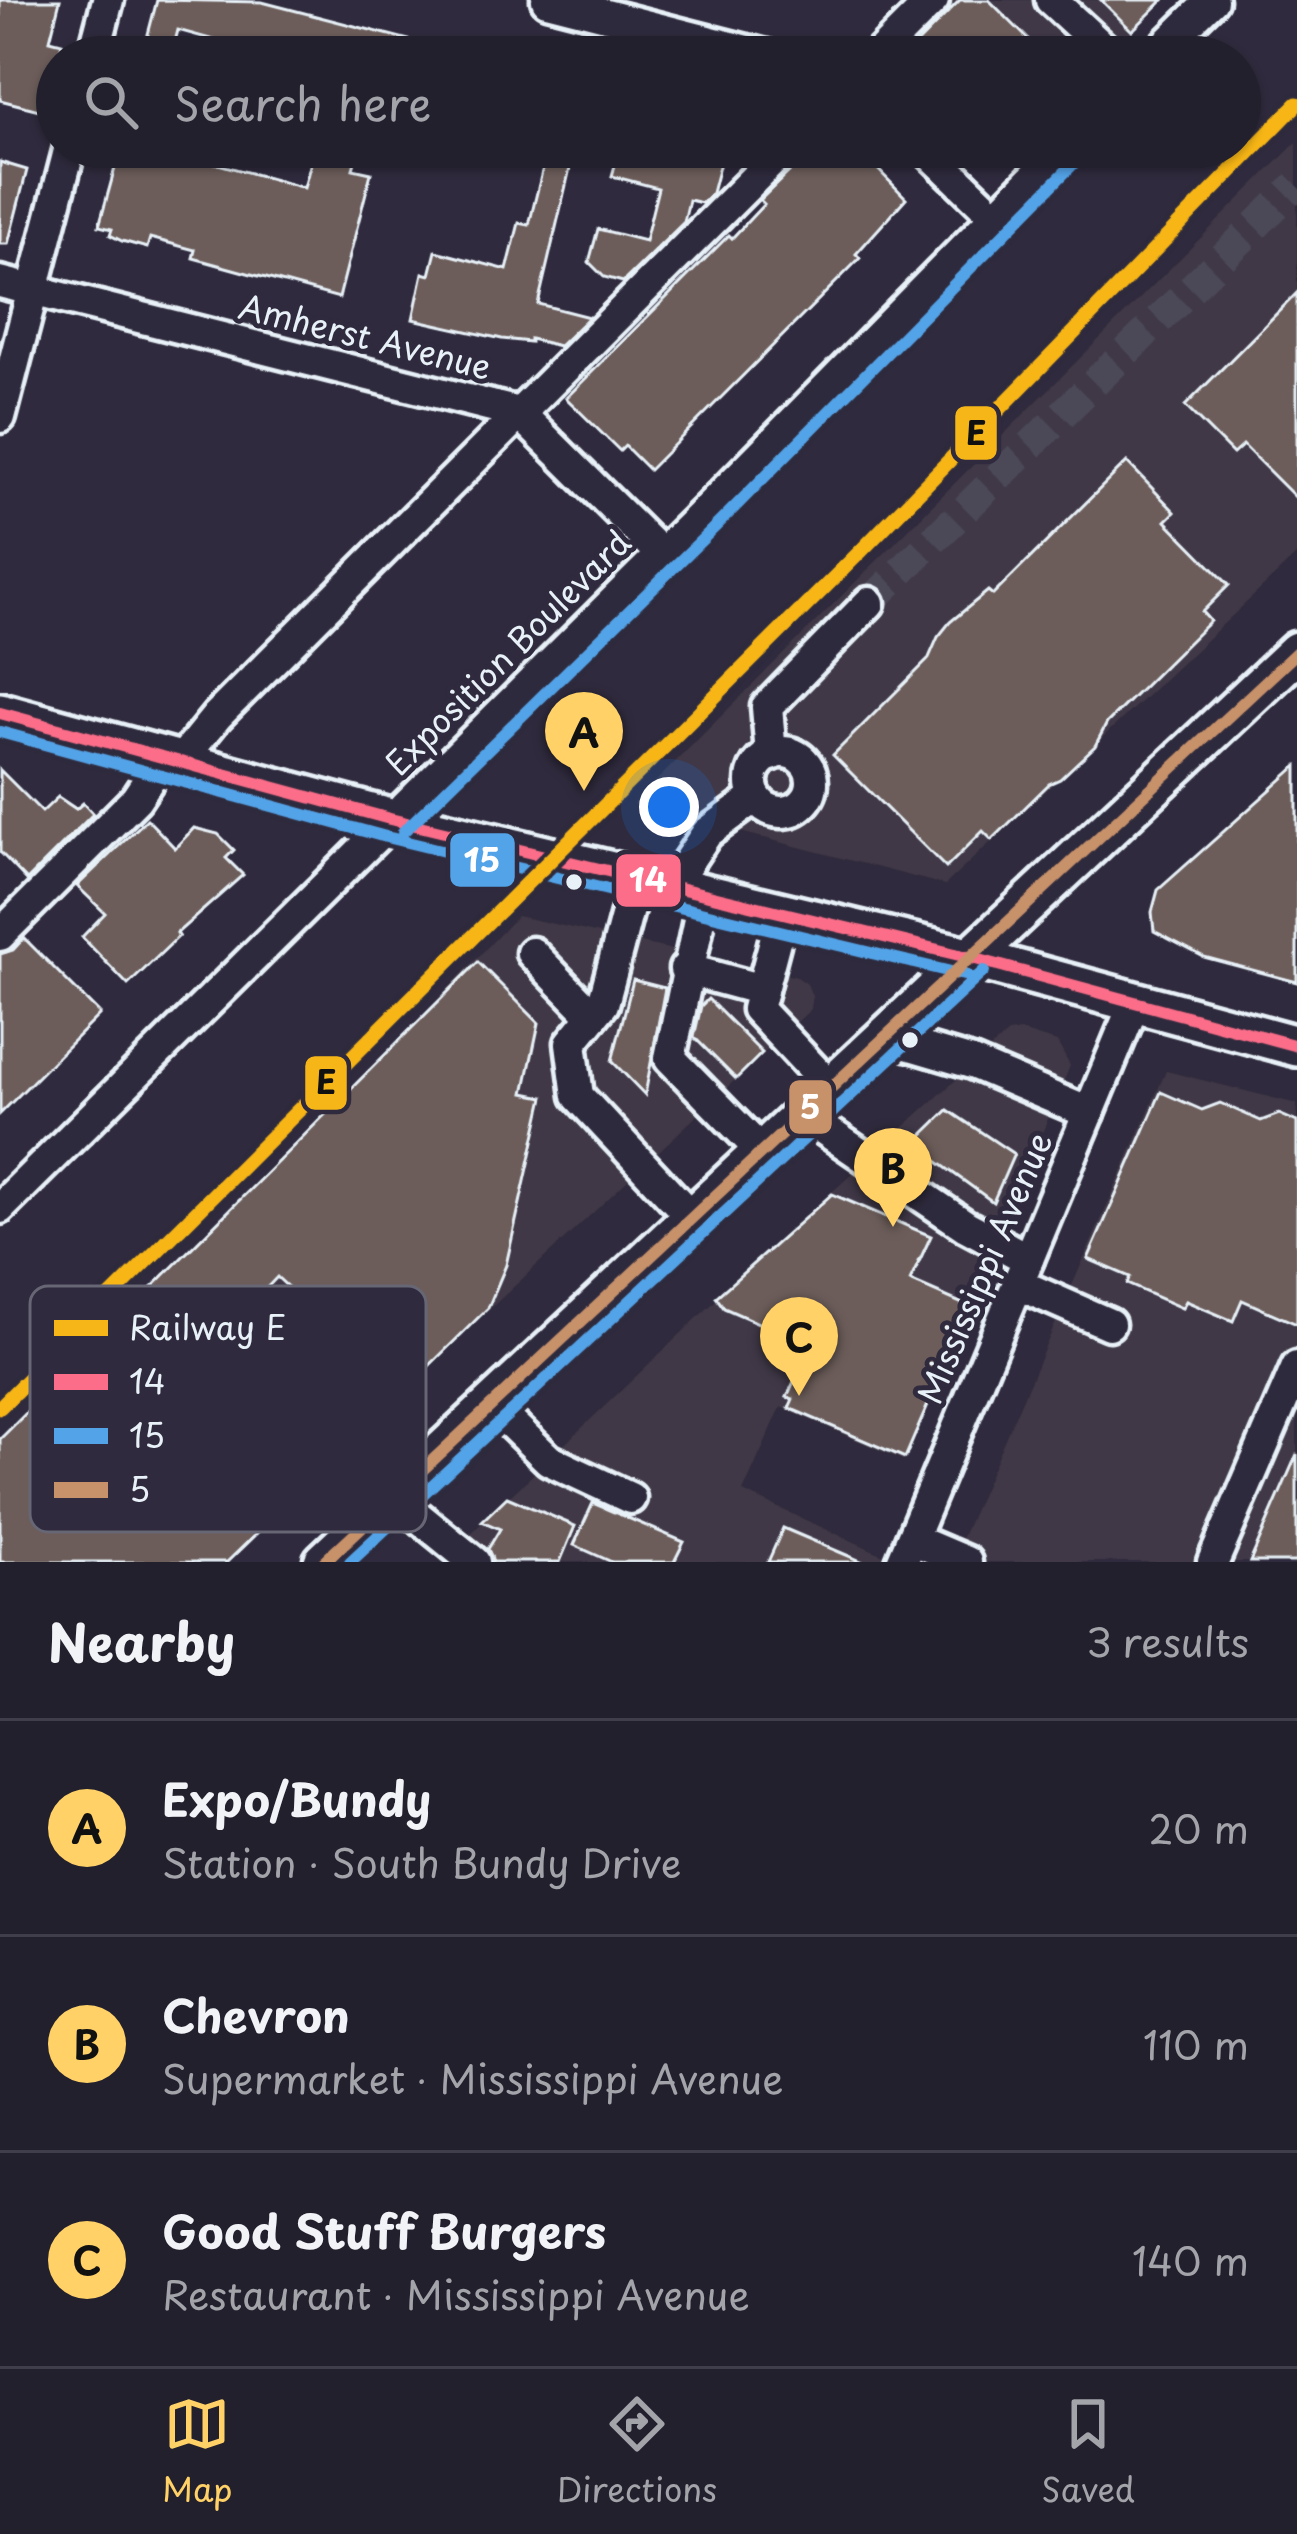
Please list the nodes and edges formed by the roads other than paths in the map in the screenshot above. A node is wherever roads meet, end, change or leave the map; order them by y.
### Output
1 (108, 0) edge
2 (547, 0) edge
3 (934, 0) edge
4 (1051, 0) edge
5 (1212, 0) edge
6 (99, 36) edge
7 (688, 36) edge
8 (897, 36) edge
9 (1090, 36) edge
10 (1175, 36) edge
11 (65, 168) edge
12 (765, 168) edge
13 (946, 168) edge
14 (1043, 168) edge
15 (995, 216) junction
16 (0, 281) edge
17 (33, 291) junction
18 (519, 413) junction
19 (0, 417) edge
20 (660, 553) junction
21 (868, 604) tunnel mouth
22 (1297, 652) edge
23 (0, 713) edge
24 (771, 754) junction
25 (170, 762) junction
26 (756, 797) junction
27 (390, 819) junction
28 (670, 887) junction
29 (782, 914) junction
30 (0, 935) edge
31 (532, 952) dead end
32 (972, 958) junction
33 (686, 969) junction
34 (762, 990) junction
35 (1136, 1002) junction
36 (593, 1016) junction
37 (886, 1038) junction
38 (1297, 1046) edge
39 (818, 1102) junction
40 (1089, 1113) junction
41 (763, 1153) junction
42 (0, 1208) edge
43 (692, 1219) junction
44 (1023, 1272) junction
45 (1109, 1324) dead end
46 (1297, 1367) edge
47 (492, 1405) junction
48 (426, 1466) edge
49 (630, 1498) dead end
50 (426, 1522) edge
51 (356, 1532) edge
52 (907, 1550) edge
53 (324, 1562) edge
54 (474, 1562) edge
55 (966, 1562) edge
56 (1213, 1562) edge

1 - 6 street
2 - 7 street
3 - 8 street
4 - 9 street
5 - 10 street
11 - 17 street
12 - 18 street
13 - 15 street
14 - 15 street, Exposition Boulevard
15 - 20 street, Exposition Boulevard
16 - 17 street, Amherst Avenue
17 - 18 street, Amherst Avenue
17 - 19 street
18 - 20 street, Amherst Avenue
18 - 25 street
20 - 27 street, Exposition Boulevard
21 - 24 street
22 - 32 main road
23 - 25 main road
24 - 26 street
24 - 26 street
25 - 27 main road
25 - 30 street
26 - 28 street
27 - 28 main road
27 - 42 street, Exposition Boulevard
28 - 29 main road
28 - 33 street
28 - 36 street
29 - 32 main road
29 - 34 street
31 - 36 street
32 - 35 main road
32 - 37 main road
33 - 34 street
33 - 41 street
34 - 39 street
35 - 38 main road
35 - 40 street, Mississippi Avenue
36 - 43 street
37 - 39 main road
37 - 40 street
39 - 41 main road
39 - 44 street
40 - 44 street, Mississippi Avenue
41 - 43 main road
43 - 47 main road
44 - 45 street
44 - 52 street, Mississippi Avenue
46 - 56 street
47 - 48 main road
47 - 49 street
50 - 54 street
51 - 53 main road
52 - 55 street

